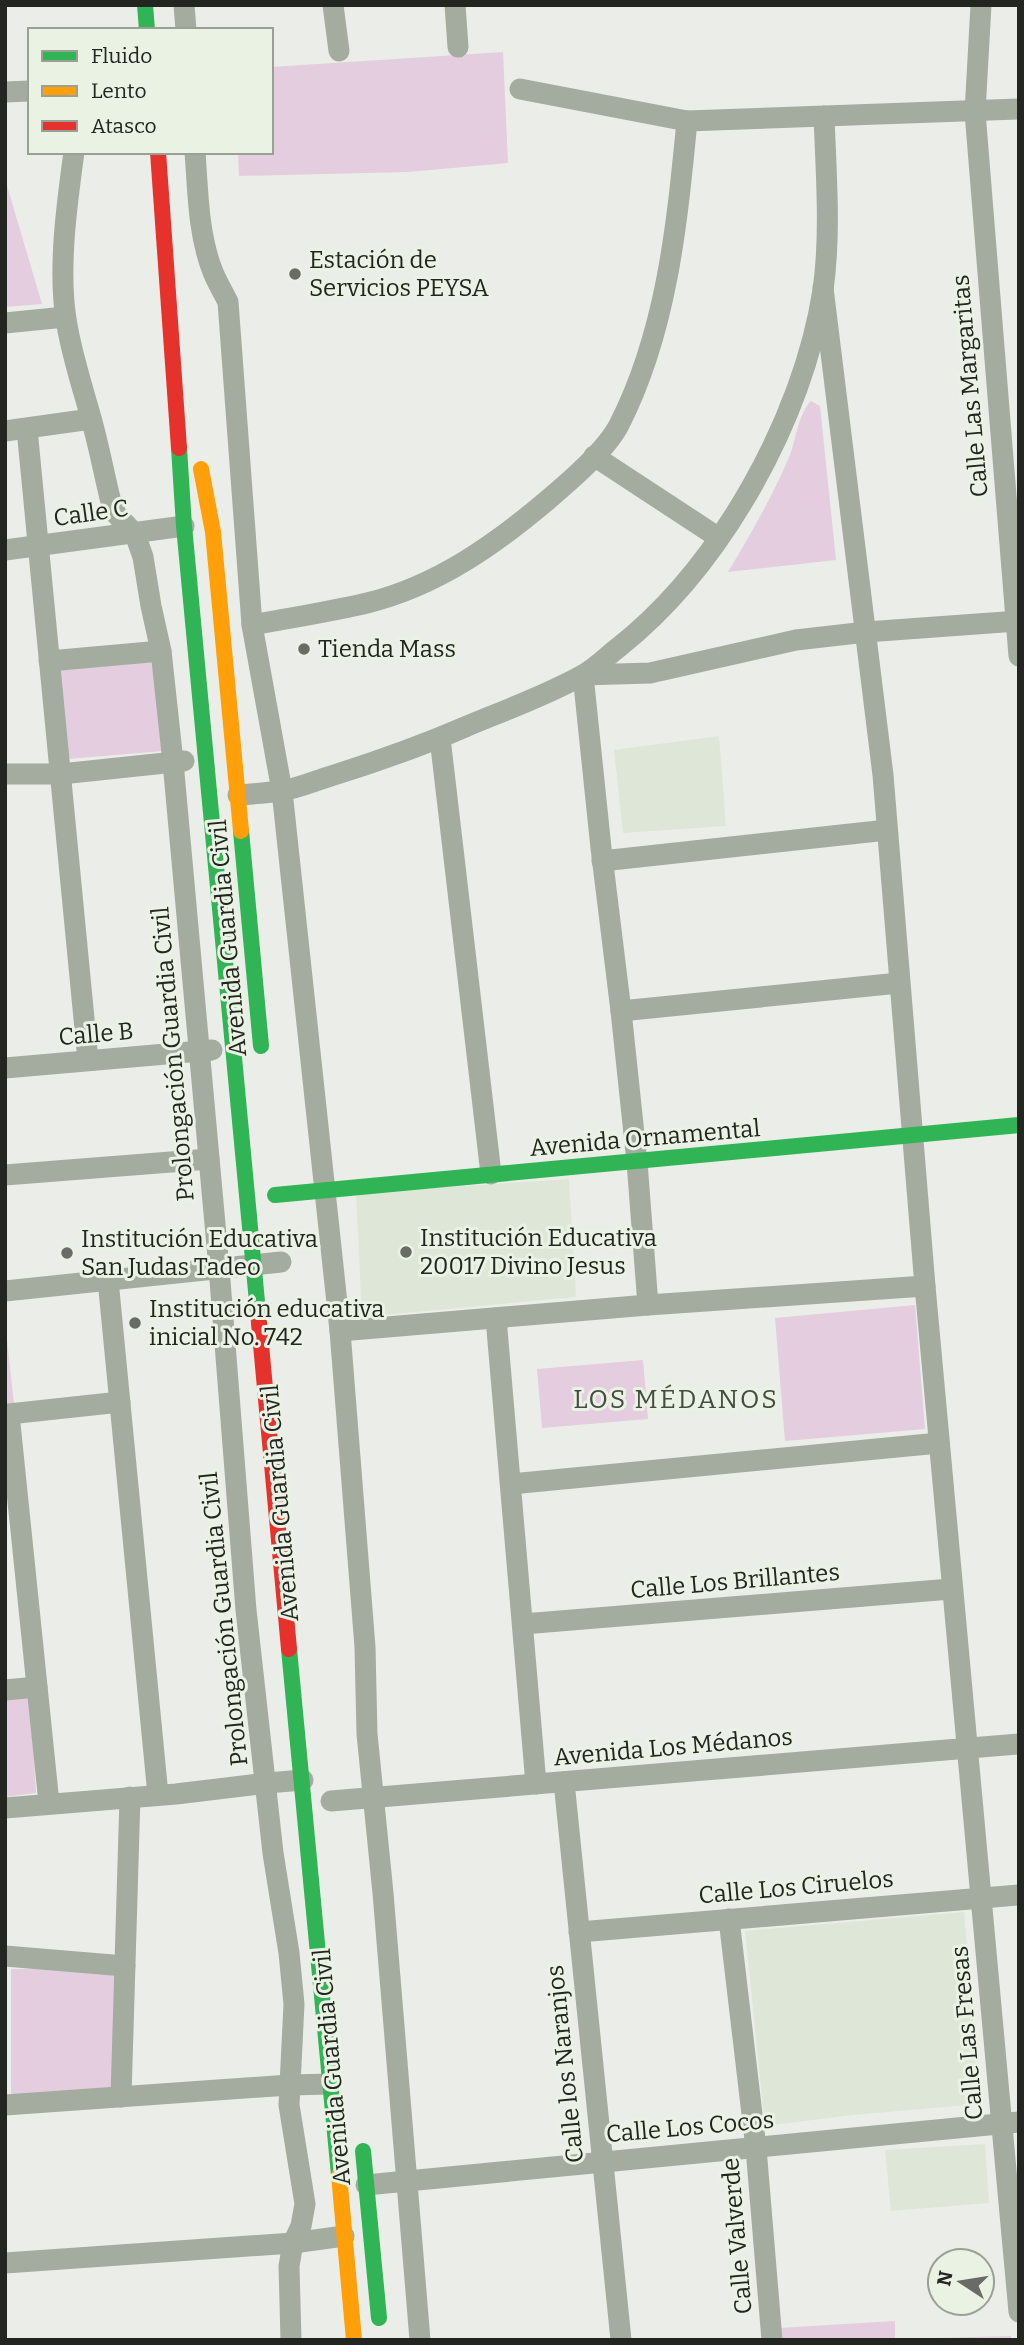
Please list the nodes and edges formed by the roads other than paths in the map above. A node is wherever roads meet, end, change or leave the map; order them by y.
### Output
1 (145, 5) edge
2 (184, 5) edge
3 (333, 5) edge
4 (455, 5) edge
5 (981, 5) edge
6 (148, 28) edge
7 (186, 28) edge
8 (458, 47) dead end
9 (339, 51) dead end
10 (520, 89) dead end
11 (5, 92) edge
12 (28, 92) edge
13 (1019, 109) edge
14 (975, 112) junction
15 (824, 116) junction
16 (687, 121) junction
17 (74, 154) edge
18 (158, 154) edge
19 (195, 154) edge
20 (168, 288) junction
21 (823, 288) junction
22 (65, 317) junction
23 (5, 323) edge
24 (92, 419) junction
25 (193, 423) dead end
26 (27, 429) junction
27 (5, 431) edge
28 (198, 450) dead end
29 (594, 456) junction
30 (184, 526) junction
31 (135, 534) junction
32 (719, 538) junction
33 (39, 547) junction
34 (5, 550) edge
35 (1017, 621) edge
36 (252, 625) junction
37 (866, 632) junction
38 (161, 651) junction
39 (1019, 656) edge
40 (49, 661) junction
41 (583, 675) junction
42 (440, 738) junction
43 (207, 759) junction
44 (173, 762) junction
45 (5, 774) edge
46 (61, 774) junction
47 (282, 791) junction
48 (237, 795) junction
49 (887, 830) junction
50 (602, 861) junction
51 (899, 983) junction
52 (621, 1010) junction
53 (234, 1048) junction
54 (199, 1051) junction
55 (262, 1057) dead end
56 (88, 1060) junction
57 (5, 1069) edge
58 (1019, 1125) edge
59 (911, 1135) junction
60 (209, 1159) junction
61 (637, 1162) junction
62 (491, 1174) junction
63 (5, 1175) edge
64 (326, 1190) junction
65 (275, 1195) dead end
66 (281, 1262) dead end
67 (254, 1264) junction
68 (219, 1268) junction
69 (108, 1280) junction
70 (925, 1286) junction
71 (5, 1292) edge
72 (648, 1305) junction
73 (496, 1318) junction
74 (340, 1331) junction
75 (120, 1402) junction
76 (939, 1443) junction
77 (510, 1484) junction
78 (951, 1589) junction
79 (523, 1624) junction
80 (37, 1687) junction
81 (5, 1690) edge
82 (1019, 1744) edge
83 (966, 1749) junction
84 (303, 1780) junction
85 (564, 1782) junction
86 (267, 1783) junction
87 (536, 1784) junction
88 (158, 1796) junction
89 (130, 1797) junction
90 (372, 1797) junction
91 (331, 1801) dead end
92 (49, 1804) junction
93 (5, 1808) edge
94 (1019, 1895) edge
95 (980, 1898) junction
96 (729, 1919) junction
97 (579, 1932) junction
98 (5, 1956) edge
99 (125, 1966) junction
100 (331, 2084) junction
101 (289, 2085) junction
102 (121, 2097) junction
103 (5, 2105) edge
104 (1010, 2122) edge
105 (361, 2130) dead end
106 (756, 2148) junction
107 (602, 2162) junction
108 (407, 2181) junction
109 (366, 2185) junction
110 (344, 2236) junction
111 (293, 2243) junction
112 (5, 2263) edge
113 (1019, 2312) edge
114 (290, 2340) edge
115 (354, 2340) edge
116 (381, 2340) edge
117 (420, 2340) edge
118 (621, 2340) edge
119 (772, 2340) edge

1 - 6 main road
2 - 7 street
3 - 9 street
4 - 8 street
5 - 14 street, Calle Las Margaritas
10 - 16 street
11 - 12 street
13 - 14 street
14 - 15 street
14 - 35 street, Calle Las Margaritas
15 - 16 street
15 - 21 street
16 - 29 street
17 - 22 street, Prolongación Guardia Civil
18 - 20 main road, Avenida Guardia Civil
19 - 36 street
20 - 25 main road, Avenida Guardia Civil
20 - 30 main road, Avenida Guardia Civil
21 - 32 street
21 - 37 street, Calle Las Fresas
22 - 23 street
22 - 24 street, Prolongación Guardia Civil
24 - 26 street
24 - 31 street, Prolongación Guardia Civil
26 - 27 street
26 - 33 street
28 - 48 main road, Avenida Guardia Civil
29 - 32 street
29 - 36 street
30 - 31 street, Calle C
30 - 43 main road, Avenida Guardia Civil
31 - 33 street, Calle C
31 - 38 street, Prolongación Guardia Civil
32 - 41 street
33 - 34 street, Calle C
33 - 40 street
35 - 37 street
35 - 39 street, Calle Las Margaritas
36 - 47 street
37 - 41 street
37 - 49 street, Calle Las Fresas
38 - 40 street
38 - 44 street, Prolongación Guardia Civil
40 - 46 street
41 - 42 street
41 - 50 street
42 - 47 street
42 - 62 street
43 - 44 street
43 - 53 main road, Avenida Guardia Civil
44 - 46 street
44 - 54 street, Prolongación Guardia Civil
45 - 46 street
46 - 56 street
47 - 48 street
47 - 64 street
48 - 55 main road, Avenida Guardia Civil
49 - 50 street
49 - 51 street, Calle Las Fresas
50 - 52 street
51 - 52 street
51 - 59 street, Calle Las Fresas
52 - 61 street
53 - 54 street, Calle B
53 - 67 main road, Avenida Guardia Civil
54 - 56 street, Calle B
54 - 60 street, Prolongación Guardia Civil
56 - 57 street, Calle B
58 - 59 main road, Avenida Ornamental
59 - 61 main road, Avenida Ornamental
59 - 70 street, Calle Las Fresas
60 - 63 street
60 - 68 street, Prolongación Guardia Civil
61 - 62 main road, Avenida Ornamental
61 - 72 street
62 - 64 main road, Avenida Ornamental
64 - 65 main road, Avenida Ornamental
64 - 74 street
66 - 67 street
67 - 68 street
67 - 84 main road, Avenida Guardia Civil
68 - 69 street
68 - 86 street, Prolongación Guardia Civil
69 - 71 street
69 - 75 street
70 - 72 street
70 - 76 street, Calle Las Fresas
72 - 73 street
73 - 74 street
73 - 77 street
74 - 90 street
75 - 80 street
75 - 88 street
76 - 77 street
76 - 78 street, Calle Las Fresas
77 - 79 street
78 - 79 street, Calle Los Brillantes
78 - 83 street, Calle Las Fresas
79 - 87 street
80 - 81 street
80 - 92 street
82 - 83 street, Avenida Los Médanos
83 - 85 street, Avenida Los Médanos
83 - 95 street, Calle Las Fresas
84 - 86 street
84 - 100 main road, Avenida Guardia Civil
85 - 87 street, Avenida Los Médanos
85 - 97 street, Calle los Naranjos
86 - 88 street
86 - 101 street, Prolongación Guardia Civil
87 - 90 street, Avenida Los Médanos
88 - 89 street
89 - 92 street
89 - 99 street
90 - 91 street, Avenida Los Médanos
90 - 108 street
92 - 93 street
94 - 95 street, Calle Los Ciruelos
95 - 96 street, Calle Los Ciruelos
95 - 104 street, Calle Las Fresas
96 - 97 street, Calle Los Ciruelos
96 - 106 street, Calle Valverde
97 - 107 street, Calle los Naranjos
98 - 99 street
99 - 102 street
100 - 101 street
100 - 110 main road, Avenida Guardia Civil
101 - 102 street
101 - 111 street, Prolongación Guardia Civil
102 - 103 street
104 - 106 street, Calle Los Cocos
104 - 113 street, Calle Las Fresas
105 - 109 main road, Avenida Guardia Civil
106 - 107 street, Calle Los Cocos
106 - 119 street, Calle Valverde
107 - 108 street, Calle Los Cocos
107 - 118 street, Calle los Naranjos
108 - 109 street, Calle Los Cocos
108 - 117 street
109 - 116 main road, Avenida Guardia Civil
110 - 111 street
110 - 115 main road, Avenida Guardia Civil
111 - 112 street
111 - 114 street, Prolongación Guardia Civil

